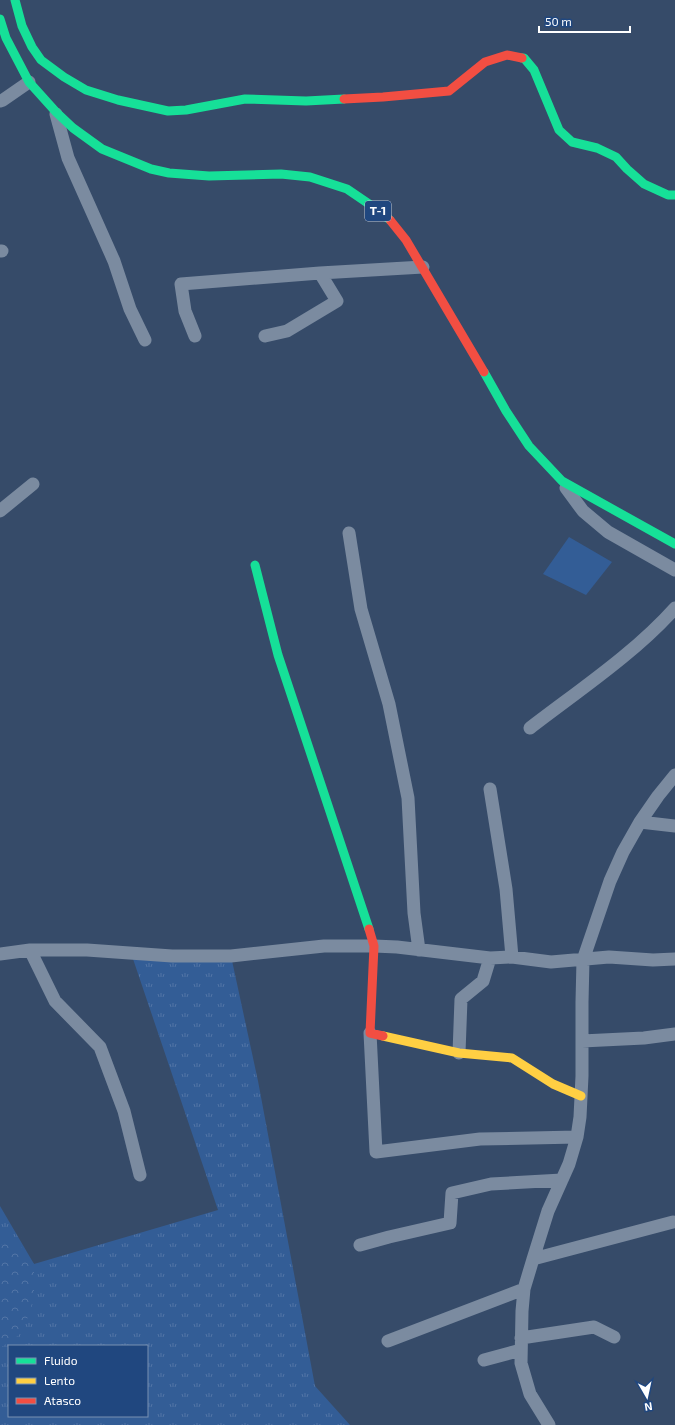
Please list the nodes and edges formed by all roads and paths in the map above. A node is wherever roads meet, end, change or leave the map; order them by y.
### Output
1 (15, 0) edge
2 (0, 19) edge
3 (29, 82) junction
4 (0, 101) edge
5 (56, 112) junction
6 (675, 195) edge
7 (423, 267) junction
8 (320, 273) junction
9 (195, 336) dead end
10 (265, 336) dead end
11 (145, 340) dead end
12 (562, 481) junction
13 (34, 484) dead end
14 (0, 511) edge
15 (349, 533) dead end
16 (675, 544) edge
17 (255, 565) dead end
18 (675, 570) edge
19 (675, 608) edge
20 (530, 728) dead end
21 (675, 775) edge
22 (490, 789) dead end
23 (640, 822) junction
24 (675, 826) edge
25 (374, 946) junction
26 (30, 950) junction
27 (419, 950) junction
28 (0, 954) edge
29 (490, 958) junction
30 (512, 958) junction
31 (675, 959) edge
32 (583, 960) junction
33 (370, 1033) junction
34 (675, 1034) edge
35 (582, 1041) junction
36 (459, 1053) junction
37 (582, 1096) junction
38 (578, 1137) junction
39 (140, 1176) dead end
40 (562, 1180) junction
41 (673, 1222) dead end
42 (360, 1245) dead end
43 (533, 1260) junction
44 (524, 1289) junction
45 (614, 1337) dead end
46 (388, 1341) dead end
47 (521, 1344) junction
48 (484, 1360) dead end
49 (549, 1425) edge

1 - 6 main road
2 - 3 main road, T-1
3 - 4 street
3 - 5 main road, T-1
5 - 7 main road, T-1
5 - 11 street
7 - 8 street
7 - 12 main road, T-1
8 - 9 street
8 - 10 street
12 - 16 main road, T-1
12 - 18 street
13 - 14 street
15 - 27 street
17 - 25 main road
19 - 20 street
21 - 23 street
22 - 30 street
23 - 24 street
23 - 32 street
25 - 26 street
25 - 27 street
25 - 33 main road
26 - 28 street
26 - 39 street
27 - 29 street
29 - 30 street
29 - 36 street
30 - 32 street
31 - 32 street
32 - 35 street
33 - 36 main road
33 - 38 street
34 - 35 street
35 - 37 street
36 - 37 main road
37 - 38 street
38 - 40 street
40 - 42 street
40 - 43 street
41 - 43 street
43 - 44 street
44 - 46 street
44 - 47 street
45 - 47 street
47 - 48 street
47 - 49 street

